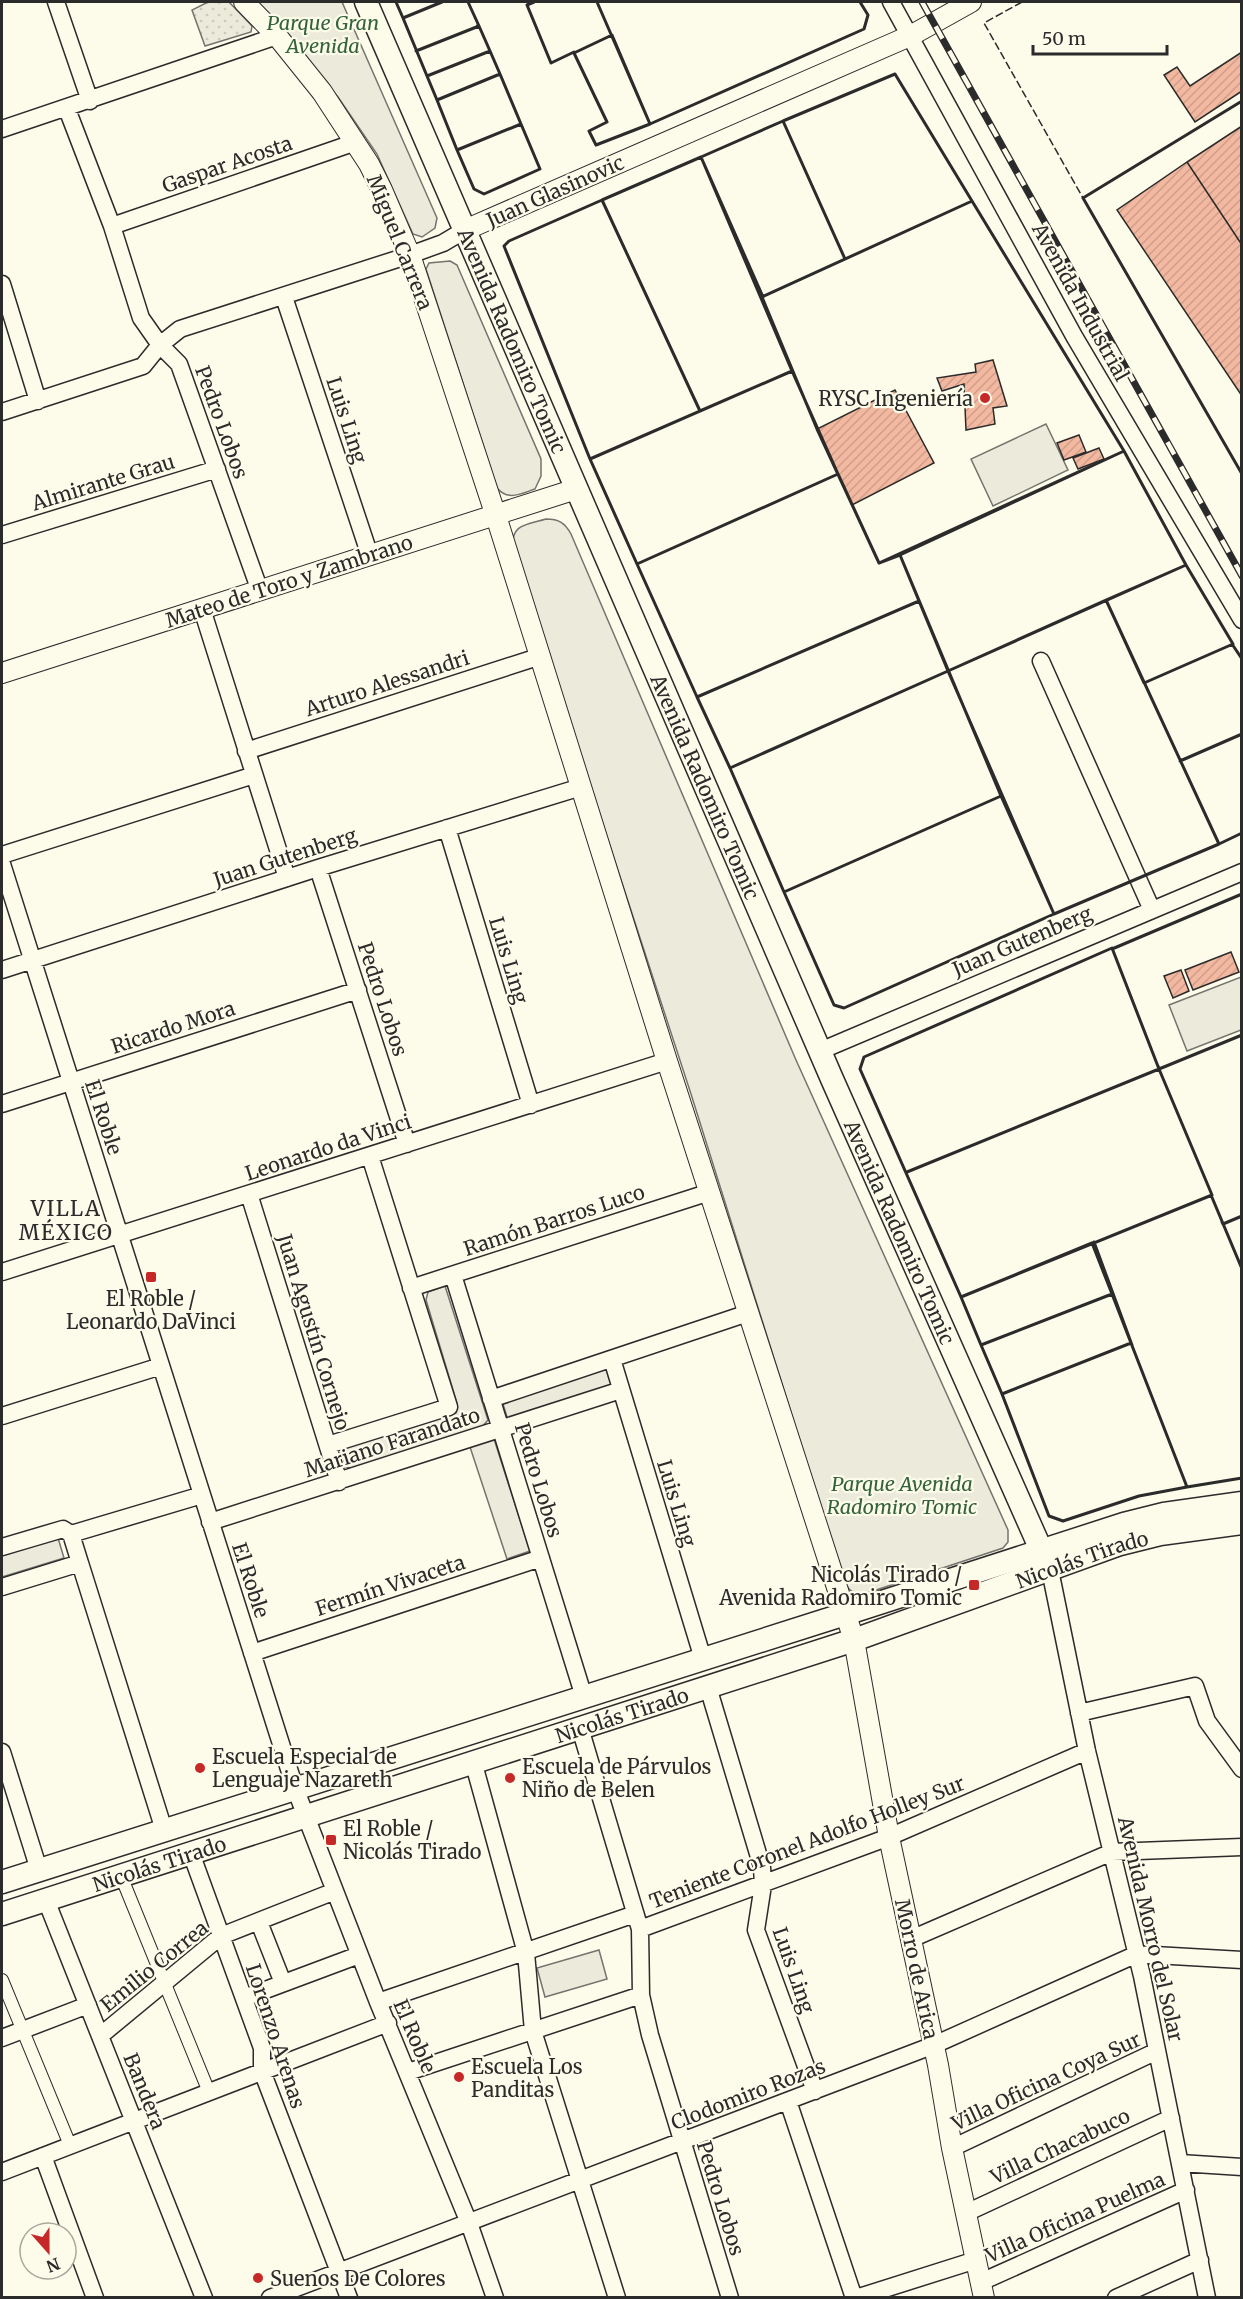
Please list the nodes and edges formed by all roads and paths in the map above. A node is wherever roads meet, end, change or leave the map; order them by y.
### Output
1 (56, 2) edge
2 (244, 2) edge
3 (366, 2) edge
4 (891, 2) edge
5 (971, 2) edge
6 (277, 36) junction
7 (912, 36) junction
8 (90, 101) junction
9 (67, 109) junction
10 (2, 129) edge
11 (356, 142) junction
12 (112, 226) junction
13 (465, 230) junction
14 (410, 255) junction
15 (2, 284) edge
16 (284, 297) junction
17 (160, 345) junction
18 (38, 401) junction
19 (2, 412) edge
20 (217, 469) junction
21 (576, 489) junction
22 (496, 516) junction
23 (2, 536) edge
24 (370, 556) junction
25 (260, 591) junction
26 (202, 609) junction
27 (1242, 620) edge
28 (541, 656) junction
29 (1041, 661) dead end
30 (2, 673) edge
31 (246, 751) junction
32 (254, 775) junction
33 (581, 787) junction
34 (447, 828) junction
35 (2, 855) edge
36 (2, 864) edge
37 (318, 868) junction
38 (1242, 872) edge
39 (286, 878) junction
40 (1152, 910) junction
41 (32, 960) junction
42 (2, 970) edge
43 (358, 990) junction
44 (820, 1051) junction
45 (667, 1060) junction
46 (71, 1082) junction
47 (2, 1104) edge
48 (531, 1105) junction
49 (407, 1144) junction
50 (370, 1156) junction
51 (710, 1192) junction
52 (249, 1194) junction
53 (119, 1235) junction
54 (2, 1272) edge
55 (453, 1275) junction
56 (411, 1288) junction
57 (748, 1313) junction
58 (612, 1359) junction
59 (161, 1366) junction
60 (621, 1390) junction
61 (491, 1399) junction
62 (2, 1416) edge
63 (501, 1429) junction
64 (328, 1445) junction
65 (339, 1482) junction
66 (202, 1495) junction
67 (1242, 1503) edge
68 (210, 1522) junction
69 (1242, 1523) edge
70 (71, 1534) junction
71 (2, 1547) edge
72 (541, 1558) junction
73 (1045, 1560) junction
74 (80, 1563) junction
75 (2, 1587) edge
76 (845, 1614) junction
77 (854, 1640) junction
78 (252, 1653) junction
79 (703, 1659) junction
80 (708, 1687) junction
81 (584, 1697) junction
82 (1079, 1713) junction
83 (580, 1728) junction
84 (1087, 1751) junction
85 (2, 1752) edge
86 (473, 1761) junction
87 (1242, 1769) edge
88 (295, 1788) junction
89 (306, 1817) junction
90 (164, 1830) junction
91 (890, 1838) junction
92 (1242, 1847) edge
93 (1112, 1852) junction
94 (191, 1853) junction
95 (39, 1870) junction
96 (121, 1876) junction
97 (2, 1882) edge
98 (763, 1885) junction
99 (335, 1891) junction
100 (46, 1900) junction
101 (2, 1914) edge
102 (638, 1921) junction
103 (259, 1922) junction
104 (221, 1936) junction
105 (911, 1940) junction
106 (526, 1953) junction
107 (1137, 1954) junction
108 (359, 1955) junction
109 (1242, 1960) edge
110 (2, 1980) edge
111 (165, 1982) junction
112 (283, 1983) junction
113 (641, 1995) junction
114 (244, 1998) junction
115 (378, 2002) junction
116 (88, 2005) junction
117 (387, 2023) junction
118 (22, 2030) junction
119 (533, 2031) junction
120 (100, 2036) junction
121 (2, 2038) edge
122 (933, 2045) junction
123 (1157, 2052) junction
124 (262, 2072) junction
125 (408, 2072) junction
126 (814, 2091) junction
127 (208, 2092) junction
128 (788, 2101) junction
129 (1171, 2118) junction
130 (134, 2121) junction
131 (682, 2142) junction
132 (70, 2145) junction
133 (952, 2148) junction
134 (42, 2156) junction
135 (1180, 2163) junction
136 (1242, 2167) edge
137 (2, 2172) edge
138 (580, 2181) junction
139 (1186, 2190) junction
140 (966, 2213) junction
141 (469, 2223) junction
142 (976, 2260) junction
143 (1200, 2260) junction
144 (339, 2272) junction
145 (982, 2290) edge
146 (95, 2298) edge
147 (204, 2298) edge
148 (270, 2298) edge
149 (349, 2298) edge
150 (495, 2298) edge
151 (617, 2298) edge
152 (729, 2298) edge
153 (855, 2298) edge
154 (1116, 2298) edge
155 (1207, 2298) edge

1 - 8 street
2 - 6 street, Miguel Carrera
3 - 13 main road, Avenida Radomiro Tomic
4 - 7 street, Avenida Industrial
5 - 7 street, Juan Glasinovic
6 - 8 street
6 - 11 street, Miguel Carrera
7 - 13 street, Juan Glasinovic
7 - 27 street, Avenida Industrial
8 - 9 street
9 - 10 street
9 - 12 street, Pedro Lobos
11 - 12 street, Gaspar Acosta
11 - 14 street, Miguel Carrera
12 - 17 street, Pedro Lobos
13 - 14 street, Juan Glasinovic
13 - 21 main road, Avenida Radomiro Tomic
14 - 16 street, Juan Glasinovic
14 - 22 street, Miguel Carrera
15 - 18 street
16 - 17 street, Juan Glasinovic
16 - 24 street, Luis Ling
17 - 18 street, Juan Glasinovic
17 - 20 street, Pedro Lobos
18 - 19 street, Juan Glasinovic
20 - 23 street, Almirante Grau
20 - 25 street, Pedro Lobos
21 - 22 street, Mateo de Toro y Zambrano
21 - 44 main road, Avenida Radomiro Tomic
22 - 24 street, Mateo de Toro y Zambrano
22 - 28 street
24 - 25 street, Mateo de Toro y Zambrano
25 - 26 street, Mateo de Toro y Zambrano
26 - 30 street, Mateo de Toro y Zambrano
26 - 31 street
28 - 31 street, Arturo Alessandri
28 - 33 street
29 - 40 street
31 - 32 street
32 - 35 street
32 - 39 street
33 - 34 street, Juan Gutenberg
33 - 45 street
34 - 37 street, Juan Gutenberg
34 - 48 street, Luis Ling
36 - 41 street, El Roble
37 - 39 street, Juan Gutenberg
37 - 43 street, Pedro Lobos
38 - 40 street, Juan Gutenberg
39 - 41 street, Juan Gutenberg
40 - 44 street, Juan Gutenberg
41 - 42 street, Juan Gutenberg
41 - 46 street, El Roble
43 - 46 street, Ricardo Mora
43 - 49 street, Pedro Lobos
44 - 73 main road, Avenida Radomiro Tomic
45 - 48 street, Leonardo da Vinci
45 - 51 street
46 - 47 street, Ricardo Mora
46 - 53 street, El Roble
48 - 49 street, Leonardo da Vinci
49 - 50 street, Leonardo da Vinci
50 - 52 street, Leonardo da Vinci
50 - 56 street
51 - 55 street, Ramón Barros Luco
51 - 57 street
52 - 53 street, Leonardo da Vinci
52 - 64 street, Juan Agustín Cornejo
53 - 54 street, Leonardo da Vinci
53 - 59 street, El Roble
55 - 56 street, Ramón Barros Luco
55 - 61 street, Pedro Lobos
56 - 64 street, Mariano Farandato
57 - 58 street, Mariano Farandato
57 - 76 street
58 - 60 street, Luis Ling
58 - 61 street, Mariano Farandato
59 - 62 street
59 - 66 street, El Roble
60 - 63 street, Mariano Farandato
60 - 79 street, Luis Ling
61 - 63 street, Pedro Lobos
63 - 65 street, Mariano Farandato
63 - 72 street, Pedro Lobos
64 - 65 street, Juan Agustín Cornejo
65 - 68 street, Mariano Farandato
66 - 68 street, El Roble
66 - 70 street
67 - 73 main road, Nicolás Tirado
68 - 78 street, El Roble
69 - 73 main road, Nicolás Tirado
70 - 71 street
70 - 74 street
72 - 78 street, Fermín Vivaceta
72 - 81 street, Pedro Lobos
73 - 76 main road, Nicolás Tirado
73 - 77 main road, Nicolás Tirado
73 - 82 street, Avenida Morro del Solar
74 - 75 street
74 - 90 street
76 - 77 street
76 - 79 main road, Nicolás Tirado
77 - 80 main road, Nicolás Tirado
77 - 91 street, Morro de Arica
78 - 88 street, El Roble
79 - 81 main road, Nicolás Tirado
80 - 83 main road, Nicolás Tirado
80 - 98 street, Luis Ling
81 - 88 main road, Nicolás Tirado
82 - 84 street, Avenida Morro del Solar
82 - 87 street
83 - 86 main road, Nicolás Tirado
83 - 102 street, Pedro Lobos
84 - 91 street, Teniente Coronel Adolfo Holley Sur
84 - 93 street, Avenida Morro del Solar
85 - 95 street
86 - 89 main road, Nicolás Tirado
86 - 106 street
88 - 89 street, El Roble
88 - 90 main road, Nicolás Tirado
89 - 94 main road, Nicolás Tirado
89 - 99 street, El Roble
90 - 95 main road, Nicolás Tirado
91 - 98 street, Teniente Coronel Adolfo Holley Sur
91 - 105 street, Morro de Arica
92 - 93 street
93 - 105 street
93 - 107 street, Avenida Morro del Solar
94 - 96 main road, Nicolás Tirado
94 - 104 street, Lorenzo Arenas
95 - 97 main road, Nicolás Tirado
96 - 100 main road, Nicolás Tirado
96 - 111 street
98 - 102 street, Teniente Coronel Adolfo Holley Sur
98 - 126 street, Luis Ling
99 - 103 street, Emilio Correa
99 - 108 street, El Roble
100 - 101 main road, Nicolás Tirado
100 - 116 street, Bandera
102 - 106 street, Teniente Coronel Adolfo Holley Sur
102 - 113 street, Pedro Lobos
103 - 104 street, Emilio Correa
103 - 112 street
104 - 111 street, Emilio Correa
104 - 114 street, Lorenzo Arenas
105 - 122 street, Morro de Arica
106 - 115 street, Teniente Coronel Adolfo Holley Sur
106 - 119 street
107 - 109 street, Clodomiro Rozas
107 - 122 street, Clodomiro Rozas
107 - 123 street, Avenida Morro del Solar
108 - 112 street
108 - 115 street, El Roble
110 - 118 street
111 - 120 street, Emilio Correa
111 - 127 street
112 - 114 street
113 - 119 street
113 - 131 street, Pedro Lobos
114 - 124 street, Lorenzo Arenas
115 - 117 street, El Roble
116 - 118 street, Emilio Correa
116 - 120 street, Bandera
117 - 124 street
117 - 125 street, El Roble
118 - 121 street, Emilio Correa
118 - 132 street
119 - 125 street
119 - 138 street
120 - 130 street, Bandera
122 - 126 street, Clodomiro Rozas
122 - 133 street, Morro de Arica
123 - 129 street, Avenida Morro del Solar
123 - 133 street, Villa Oficina Coya Sur
124 - 127 street
124 - 144 street, Lorenzo Arenas
125 - 141 street, El Roble
126 - 128 street, Clodomiro Rozas
127 - 130 street
128 - 131 street, Clodomiro Rozas
128 - 153 street
129 - 135 street, Avenida Morro del Solar
129 - 140 street, Villa Chacabuco
130 - 132 street
130 - 147 street, Bandera
131 - 138 street, Clodomiro Rozas
131 - 152 street, Pedro Lobos
132 - 134 street
133 - 140 street, Morro de Arica
134 - 137 street
134 - 146 street
135 - 136 street
135 - 139 street, Avenida Morro del Solar
138 - 141 street, Clodomiro Rozas
138 - 151 street
139 - 143 street, Avenida Morro del Solar
139 - 145 street, Villa Oficina Puelma
140 - 142 street, Morro de Arica
141 - 144 street, Clodomiro Rozas
141 - 150 street, El Roble
142 - 145 street, Morro de Arica
142 - 153 street
143 - 154 street
143 - 155 street, Avenida Morro del Solar
144 - 148 street, Clodomiro Rozas
144 - 149 street, Lorenzo Arenas

